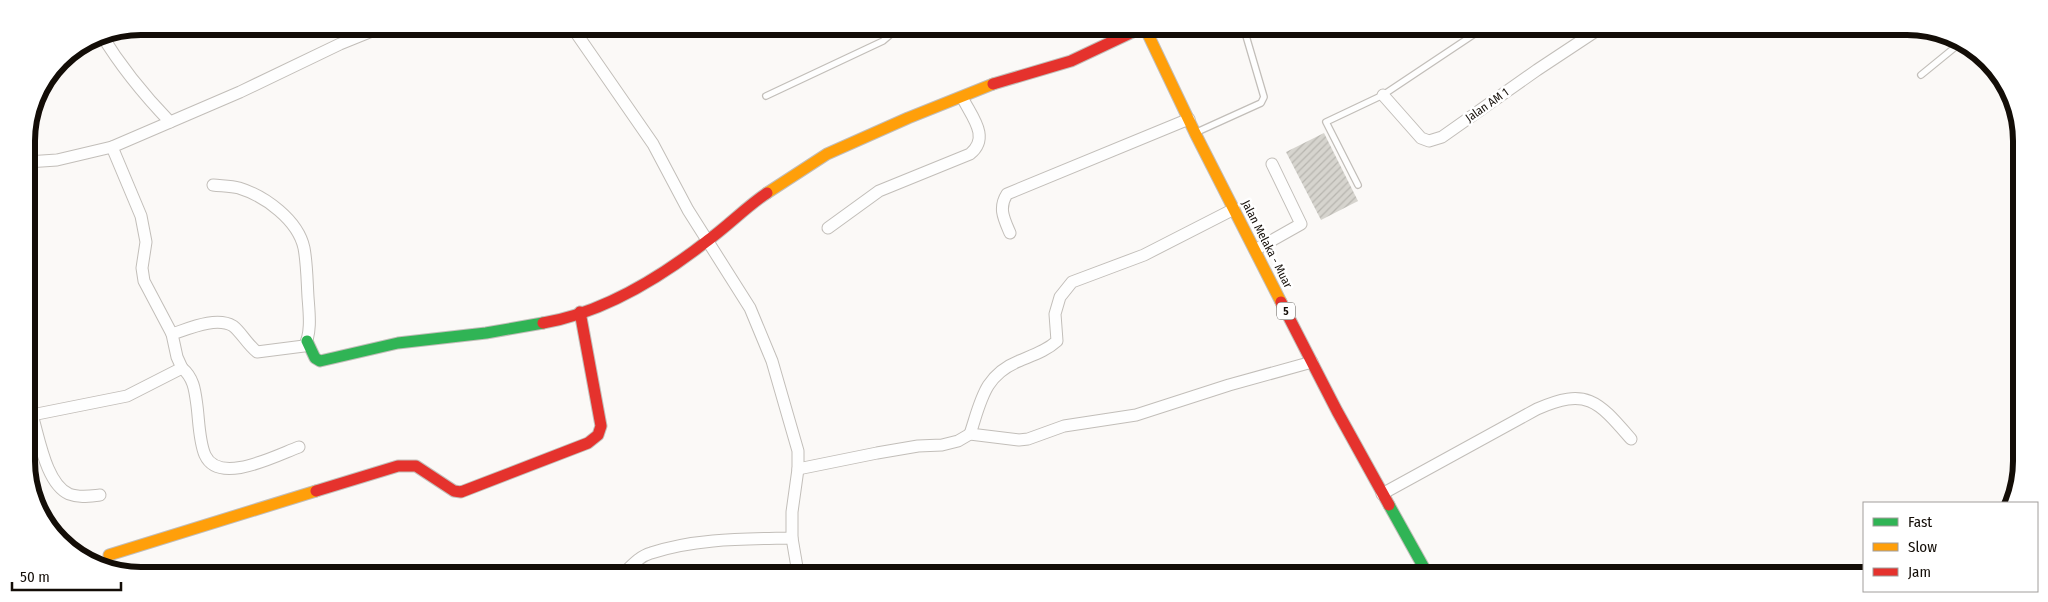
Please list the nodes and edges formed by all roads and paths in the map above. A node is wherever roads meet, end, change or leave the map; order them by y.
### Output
1 (362, 35) edge
2 (578, 35) edge
3 (890, 35) edge
4 (1128, 35) edge
5 (1147, 35) edge
6 (1150, 35) edge
7 (1246, 35) edge
8 (1473, 35) edge
9 (1590, 35) edge
10 (105, 42) edge
11 (1152, 43) junction
12 (1956, 47) edge
13 (1922, 75) dead end
14 (1383, 95) junction
15 (766, 96) dead end
16 (962, 97) junction
17 (1189, 120) junction
18 (170, 122) junction
19 (1196, 133) junction
20 (112, 147) junction
21 (35, 161) edge
22 (1272, 164) dead end
23 (213, 185) dead end
24 (1358, 185) dead end
25 (1234, 209) junction
26 (828, 228) dead end
27 (1010, 233) dead end
28 (708, 241) junction
29 (1255, 250) junction
30 (580, 312) junction
31 (172, 334) junction
32 (307, 341) junction
33 (1312, 362) junction
34 (182, 368) junction
35 (35, 411) edge
36 (35, 427) edge
37 (970, 434) junction
38 (1630, 439) dead end
39 (299, 447) dead end
40 (798, 469) junction
41 (1382, 494) junction
42 (100, 495) dead end
43 (792, 538) junction
44 (109, 555) dead end
45 (630, 567) edge
46 (797, 567) edge
47 (1424, 567) edge

1 - 18 street
2 - 28 street
3 - 15 lane
4 - 16 street
5 - 11 street, Jalan Melaka - Muar / 5
6 - 11 street
7 - 19 lane
8 - 14 lane
9 - 14 street, Jalan AM 1
10 - 18 street
11 - 17 street, Jalan Melaka - Muar / 5
12 - 13 lane
14 - 24 lane
16 - 26 street
16 - 28 street
17 - 19 street, Jalan Melaka - Muar / 5
17 - 27 street
18 - 20 street
19 - 25 street, Jalan Melaka - Muar / 5
20 - 21 street
20 - 31 street
22 - 29 street
23 - 32 street
25 - 29 street, Jalan Melaka - Muar / 5
25 - 37 street
28 - 30 street
28 - 40 street
29 - 33 street, Jalan Melaka - Muar / 5
30 - 32 street
30 - 44 street
31 - 32 street
31 - 34 street
33 - 37 street
33 - 41 street, Jalan Melaka - Muar / 5
34 - 35 street
34 - 39 street
36 - 42 street
37 - 40 street
38 - 41 street
40 - 43 street
41 - 47 street, Jalan Melaka - Muar / 5
43 - 45 street
43 - 46 street

